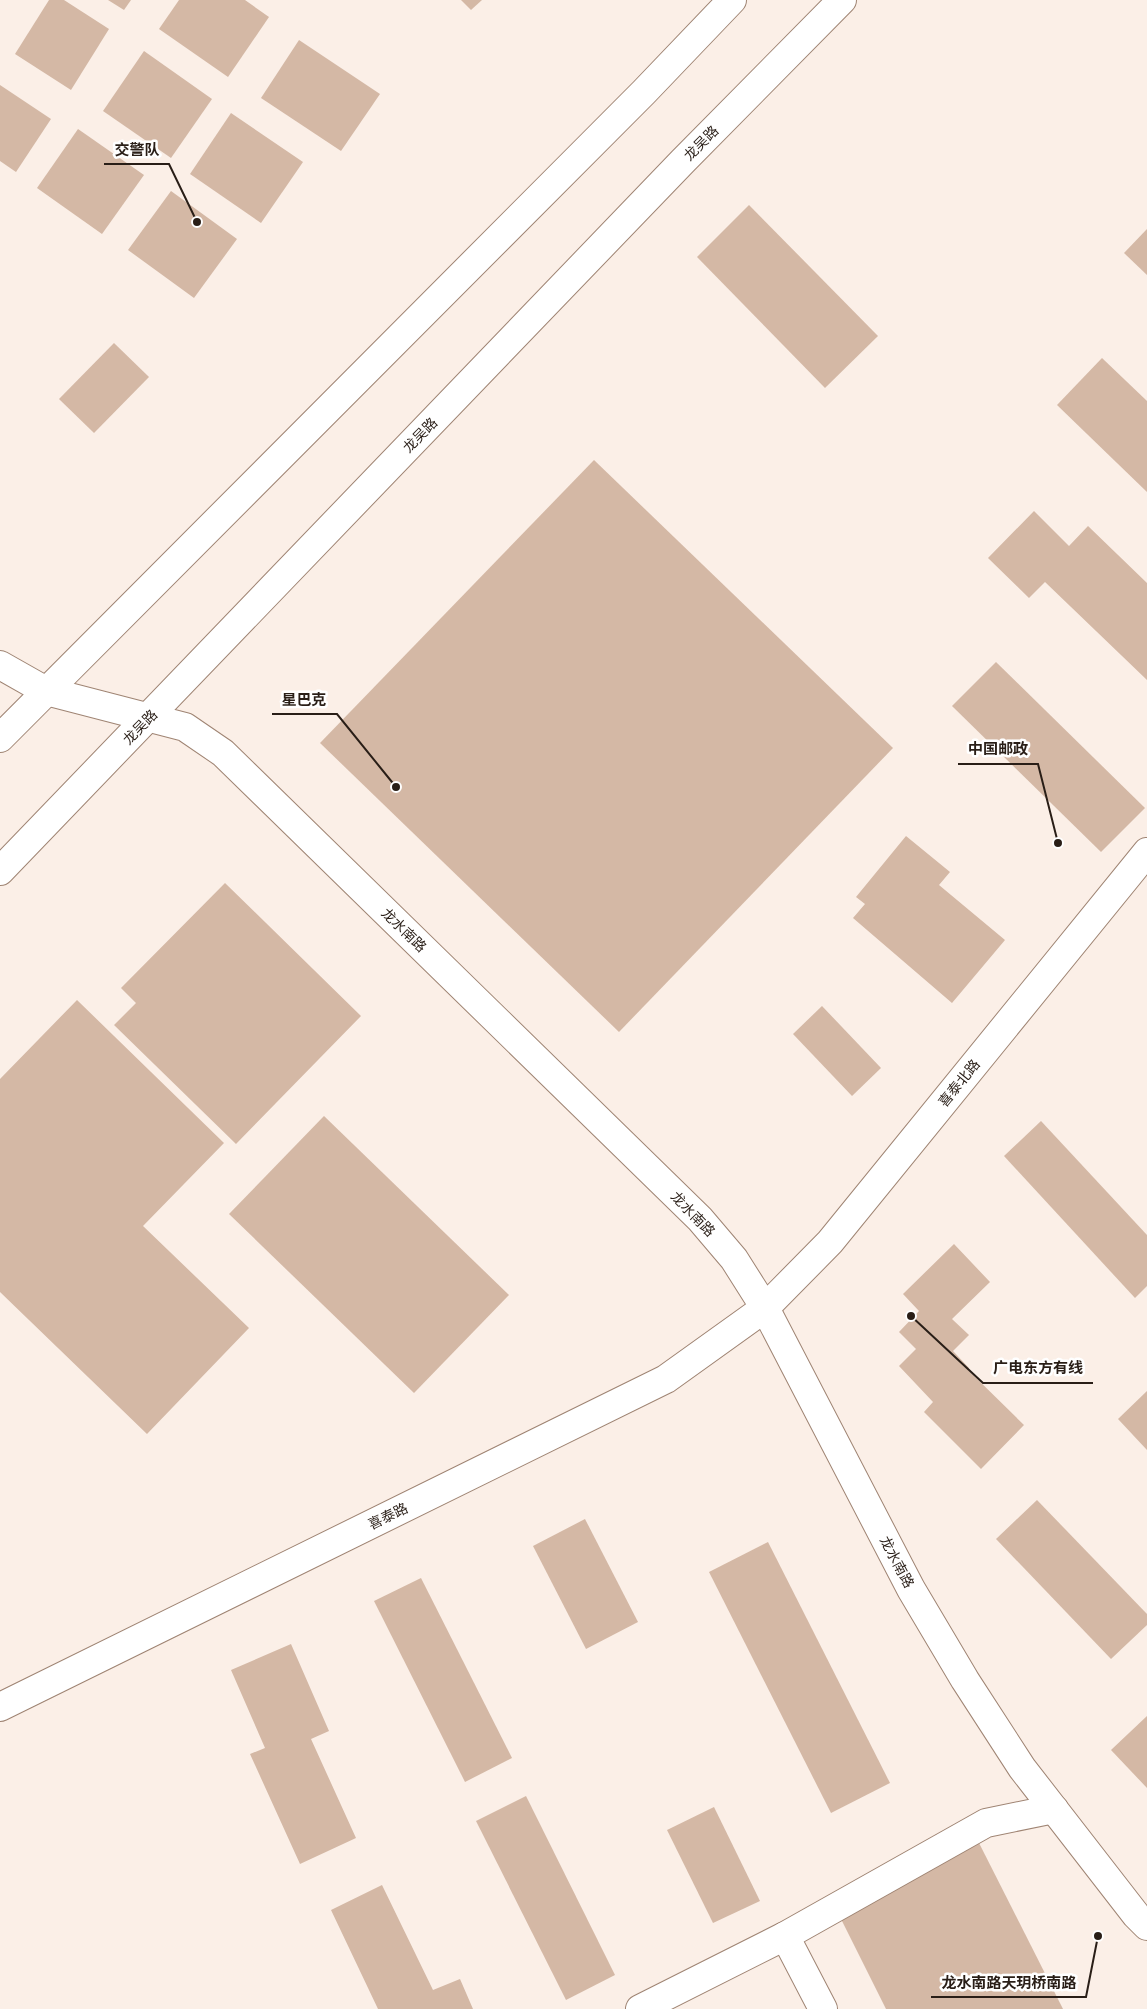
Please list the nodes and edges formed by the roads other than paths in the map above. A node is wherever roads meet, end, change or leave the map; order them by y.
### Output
1 (732, 0) edge
2 (842, 0) edge
3 (0, 665) edge
4 (46, 691) junction
5 (150, 717) junction
6 (0, 738) edge
7 (1147, 852) edge
8 (0, 871) edge
9 (765, 1308) junction
10 (0, 1707) edge
11 (1054, 1809) junction
12 (1147, 1926) edge
13 (785, 1936) junction
14 (640, 2009) edge
15 (823, 2009) edge

1 - 4 main road
2 - 5 main road, 龙吴路
3 - 4 main road, 龙水南路
4 - 5 main road, 龙水南路
4 - 6 main road
5 - 8 main road, 龙吴路
5 - 9 main road, 龙水南路
7 - 9 main road, 喜泰北路
9 - 10 main road, 喜泰路
9 - 11 main road, 龙水南路
11 - 12 main road, 龙水南路
11 - 13 main road
13 - 14 main road
13 - 15 main road

